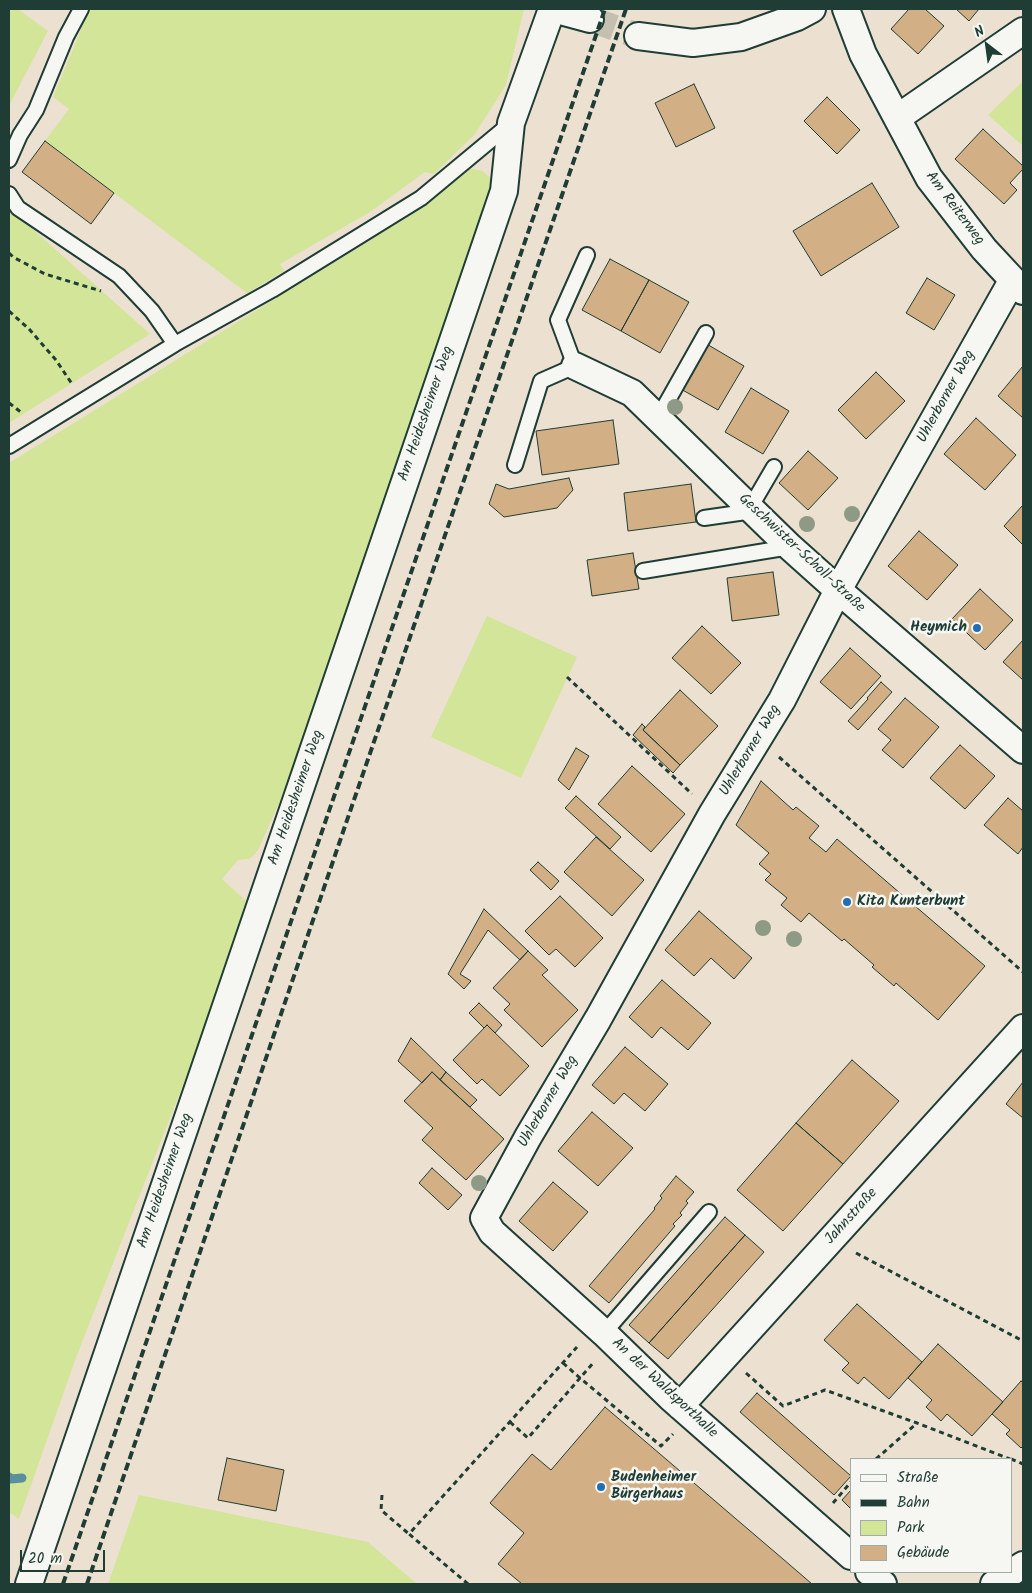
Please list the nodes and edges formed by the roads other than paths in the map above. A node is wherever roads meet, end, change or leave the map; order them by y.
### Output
1 (81, 9) edge
2 (552, 9) edge
3 (812, 9) edge
4 (846, 9) edge
5 (590, 19) tunnel mouth
6 (1023, 31) edge
7 (638, 36) tunnel mouth
8 (897, 118) junction
9 (511, 123) junction
10 (9, 160) edge
11 (9, 194) edge
12 (587, 254) dead end
13 (1018, 286) edge
14 (706, 333) dead end
15 (175, 344) junction
16 (575, 366) junction
17 (658, 418) junction
18 (9, 446) edge
19 (515, 465) dead end
20 (774, 467) dead end
21 (751, 509) junction
22 (704, 518) dead end
23 (790, 547) junction
24 (643, 571) dead end
25 (838, 590) junction
26 (1023, 750) edge
27 (1023, 1028) edge
28 (709, 1212) dead end
29 (484, 1218) joint
30 (600, 1330) junction
31 (680, 1406) junction
32 (850, 1555) edge
33 (1023, 1565) edge
34 (1012, 1572) edge
35 (870, 1573) edge
36 (1011, 1573) edge
37 (29, 1584) edge
38 (883, 1584) edge
39 (994, 1584) edge

1 - 10 lane
2 - 5 street, Am Heidesheimer Weg
2 - 9 street, Am Heidesheimer Weg
3 - 7 street
4 - 8 street, Am Reiterweg
6 - 8 street
8 - 13 street, Am Reiterweg
9 - 15 lane
9 - 37 street, Am Heidesheimer Weg
11 - 15 lane
12 - 16 lane
13 - 25 street, Uhlerborner Weg
14 - 17 lane
15 - 18 lane
16 - 17 street, Geschwister-Scholl-Straße
16 - 19 lane
17 - 21 street, Geschwister-Scholl-Straße
20 - 21 lane
21 - 22 lane
21 - 23 street, Geschwister-Scholl-Straße
23 - 24 lane
23 - 25 street, Geschwister-Scholl-Straße
25 - 26 street, Geschwister-Scholl-Straße
25 - 29 street, Uhlerborner Weg
27 - 31 street, Jahnstraße
28 - 30 lane
29 - 30 street, An der Waldsporthalle
30 - 31 street, An der Waldsporthalle
31 - 32 street, An der Waldsporthalle
33 - 34 street
35 - 38 street
36 - 39 street

